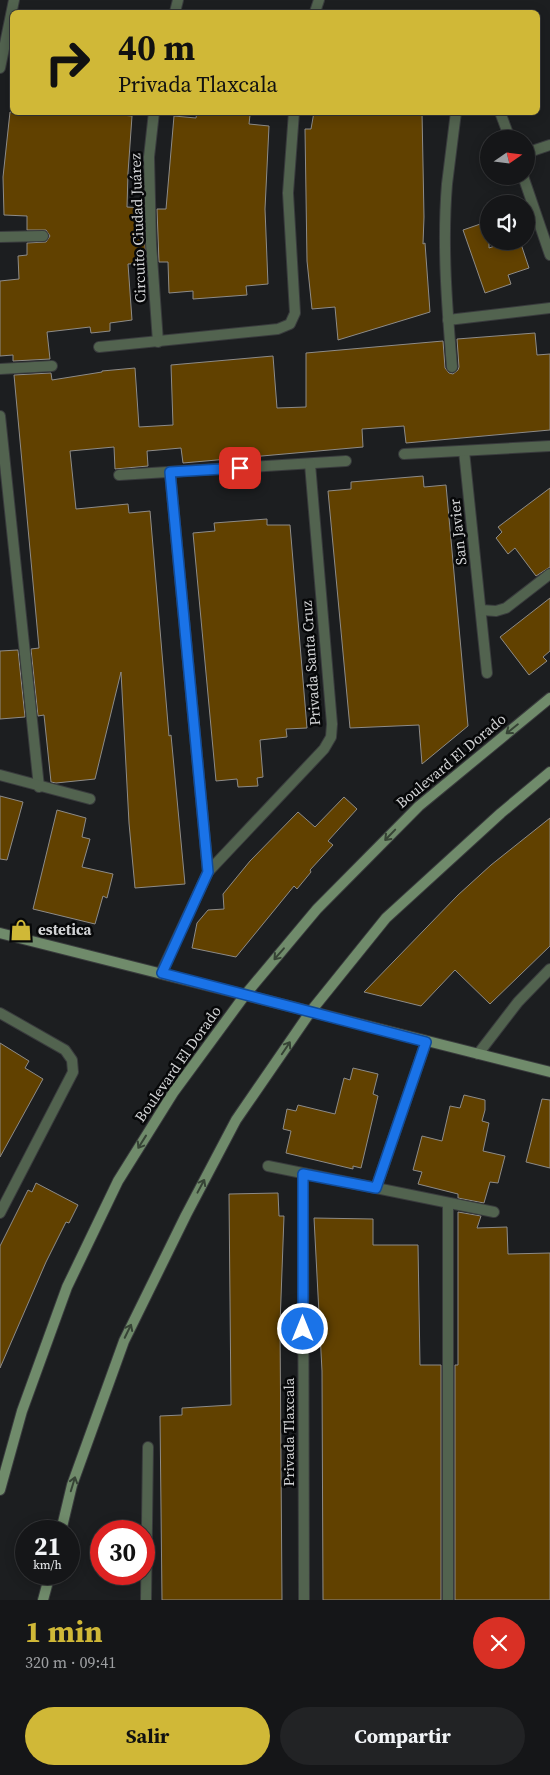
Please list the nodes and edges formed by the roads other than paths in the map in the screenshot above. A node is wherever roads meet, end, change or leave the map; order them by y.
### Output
1 (10, 19) edge
2 (0, 68) edge
3 (154, 115) edge
4 (294, 115) edge
5 (456, 115) edge
6 (501, 115) edge
7 (507, 130) edge
8 (550, 145) edge
9 (535, 150) edge
10 (526, 185) edge
11 (44, 236) dead end
12 (0, 237) edge
13 (550, 256) edge
14 (550, 308) edge
15 (448, 320) junction
16 (158, 342) junction
17 (99, 348) dead end
18 (52, 366) dead end
19 (452, 367) dead end
20 (0, 369) edge
21 (0, 416) edge
22 (550, 446) edge
23 (464, 451) junction
24 (404, 454) dead end
25 (346, 461) dead end
26 (310, 464) junction
27 (170, 472) junction
28 (119, 475) dead end
29 (550, 574) edge
30 (482, 610) junction
31 (487, 673) dead end
32 (550, 698) edge
33 (550, 772) edge
34 (0, 775) edge
35 (39, 787) junction
36 (90, 800) dead end
37 (208, 872) junction
38 (0, 933) edge
39 (550, 969) edge
40 (162, 973) junction
41 (244, 994) junction
42 (311, 1011) junction
43 (0, 1013) edge
44 (426, 1042) junction
45 (478, 1054) junction
46 (550, 1072) edge
47 (268, 1166) dead end
48 (303, 1174) junction
49 (376, 1188) junction
50 (448, 1203) junction
51 (494, 1212) dead end
52 (0, 1213) edge
53 (148, 1447) dead end
54 (0, 1490) edge
55 (64, 1520) edge
56 (47, 1585) edge
57 (43, 1600) edge
58 (146, 1600) edge
59 (304, 1600) edge
60 (448, 1600) edge

1 - 2 street
3 - 16 street, Circuito Ciudad Juárez
4 - 16 street
5 - 15 street
6 - 7 street
8 - 9 street
10 - 13 street
11 - 12 street
14 - 15 street
15 - 19 street
16 - 17 street
18 - 20 street
21 - 35 street
22 - 23 street
23 - 24 street
23 - 30 street, San Javier
25 - 26 street
26 - 27 street
26 - 37 street, Privada Santa Cruz
27 - 28 street
27 - 37 street, Privada Santa Cruz
29 - 30 street
30 - 31 street, San Javier
32 -> 41 main road, Boulevard El Dorado
33 - 42 main road
34 - 35 street
35 - 36 street
37 - 40 street, Privada Santa Cruz
38 - 40 main road
39 - 45 street
40 - 41 main road
41 - 42 main road
41 -> 54 main road, Boulevard El Dorado
42 - 44 main road
55 -> 42 main road
43 - 52 street
44 - 45 main road
44 - 49 street
45 - 46 main road
47 - 48 street
48 - 49 street
48 - 59 street, Privada Tlaxcala
49 - 50 street
50 - 51 street
50 - 60 street
53 - 58 street
56 - 57 main road

